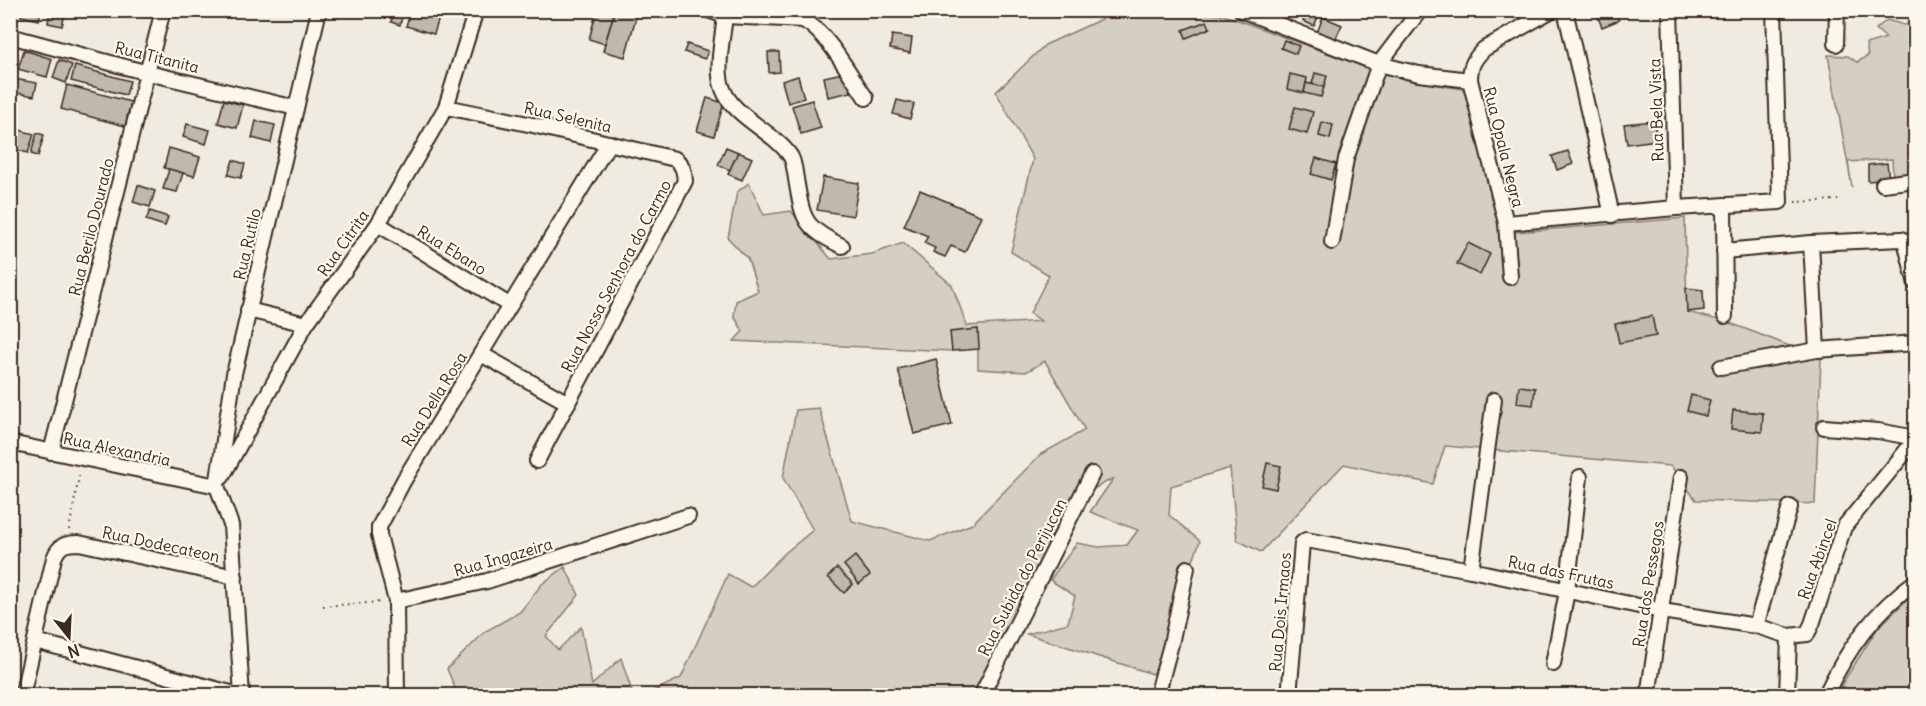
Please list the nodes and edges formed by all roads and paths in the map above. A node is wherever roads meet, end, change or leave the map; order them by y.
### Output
1 (163, 10) edge
2 (319, 10) edge
3 (476, 10) edge
4 (708, 10) edge
5 (1241, 10) edge
6 (1420, 10) edge
7 (1552, 10) edge
8 (1565, 10) edge
9 (1670, 10) edge
10 (1774, 10) edge
11 (1837, 10) edge
12 (724, 16) junction
13 (10, 36) edge
14 (1836, 44) dead end
15 (1380, 64) junction
16 (148, 73) junction
17 (1470, 80) junction
18 (866, 98) dead end
19 (446, 107) junction
20 (296, 108) junction
21 (609, 143) junction
22 (681, 163) joint
23 (1916, 180) edge
24 (1883, 184) dead end
25 (1838, 200) dead end
26 (1780, 202) junction
27 (1724, 205) junction
28 (1676, 208) junction
29 (1612, 215) junction
30 (1506, 223) junction
31 (378, 224) junction
32 (1332, 242) dead end
33 (1811, 243) junction
34 (842, 246) dead end
35 (1724, 251) junction
36 (1510, 277) dead end
37 (1916, 284) edge
38 (509, 305) junction
39 (249, 310) junction
40 (1725, 316) dead end
41 (306, 324) junction
42 (1916, 343) edge
43 (1817, 350) junction
44 (481, 354) junction
45 (1721, 367) dead end
46 (1494, 400) dead end
47 (568, 403) junction
48 (1824, 427) dead end
49 (1916, 439) edge
50 (10, 443) edge
51 (51, 452) junction
52 (82, 459) junction
53 (537, 461) dead end
54 (1092, 474) dead end
55 (1580, 477) dead end
56 (1681, 477) dead end
57 (217, 486) junction
58 (1790, 507) dead end
59 (688, 516) dead end
60 (1313, 540) joint
61 (73, 543) junction
62 (1187, 568) dead end
63 (1472, 570) junction
64 (236, 577) junction
65 (1916, 581) edge
66 (1567, 591) junction
67 (396, 601) junction
68 (323, 606) dead end
69 (1662, 611) junction
70 (1756, 626) junction
71 (1795, 636) junction
72 (35, 641) junction
73 (1553, 664) dead end
74 (22, 696) edge
75 (242, 696) edge
76 (397, 696) edge
77 (981, 696) edge
78 (1157, 696) edge
79 (1290, 696) edge
80 (1648, 696) edge
81 (1787, 696) edge
82 (1825, 696) edge

1 - 16 street, Rua Berilo Dourado
2 - 20 street, Rua Rutilo
3 - 19 street, Rua Citrita
4 - 12 street
5 - 15 street, Rua Opala Negra
6 - 15 street
7 - 17 street
8 - 29 street
9 - 28 street, Rua Bela Vista
10 - 26 street
11 - 14 street
12 - 18 street
12 - 34 street
13 - 16 street, Rua Titanita
15 - 17 street, Rua Opala Negra
15 - 32 street
16 - 20 street, Rua Titanita
16 - 51 street, Rua Berilo Dourado
17 - 30 street, Rua Opala Negra
19 - 21 street, Rua Selenita
19 - 31 street, Rua Citrita
20 - 39 street, Rua Rutilo
21 - 22 street, Rua Selenita
21 - 38 street, Rua Della Rosa
22 - 47 street, Rua Nossa Senhora do Carmo
23 - 24 street
25 - 26 path
26 - 27 street
27 - 28 street
27 - 35 street
28 - 29 street
29 - 30 street
30 - 36 street, Rua Opala Negra
31 - 38 street, Rua Ebano
31 - 41 street, Rua Citrita
33 - 35 street
33 - 37 street
33 - 43 street
35 - 40 street
38 - 44 street, Rua Della Rosa
39 - 41 street
39 - 57 street, Rua Rutilo
41 - 57 street, Rua Citrita
42 - 43 street
43 - 45 street
44 - 47 street
44 - 67 street, Rua Della Rosa
46 - 63 street
47 - 53 street, Rua Nossa Senhora do Carmo
48 - 49 street
49 - 71 street, Rua Abincel
50 - 51 street, Rua Alexandria
51 - 52 street, Rua Alexandria
52 - 57 street, Rua Alexandria
52 - 61 path
54 - 77 street, Rua Subida do Perijucan
55 - 66 street
56 - 69 street, Rua dos Pessegos
57 - 64 street
58 - 70 street
59 - 67 street, Rua Ingazeira
60 - 63 street, Rua das Frutas
60 - 79 street, Rua Dois Irmaos
61 - 64 street, Rua Dodecateon
61 - 72 street
62 - 78 street
63 - 66 street, Rua das Frutas
64 - 75 street
65 - 82 street
66 - 69 street, Rua das Frutas
66 - 73 street
67 - 68 path
67 - 76 street, Rua Della Rosa
69 - 70 street, Rua das Frutas
69 - 80 street, Rua dos Pessegos
70 - 71 street, Rua das Frutas
71 - 81 street, Rua Abincel
72 - 74 street
72 - 75 street

